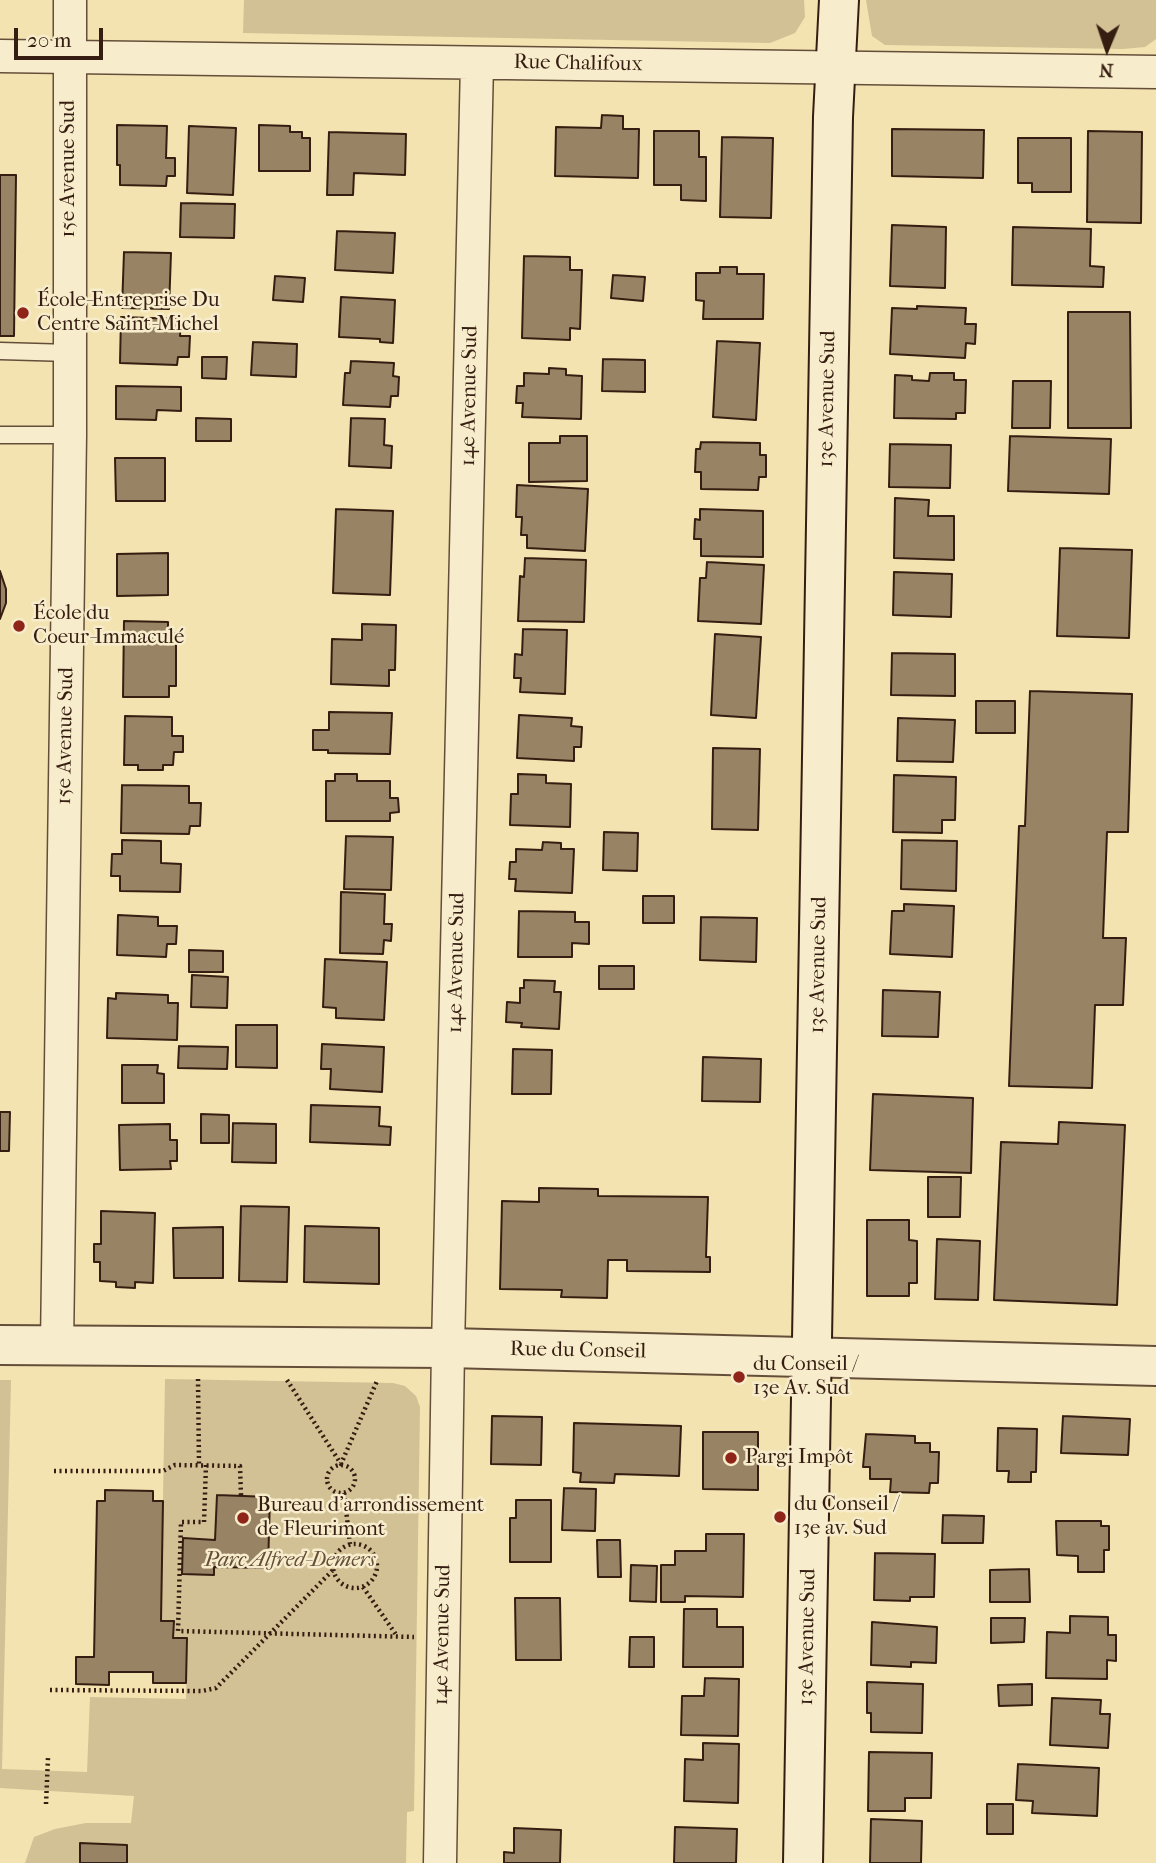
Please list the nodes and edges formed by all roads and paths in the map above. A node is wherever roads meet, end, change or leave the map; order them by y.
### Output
1 (70, 0) edge
2 (839, 0) edge
3 (0, 56) edge
4 (69, 57) junction
5 (477, 63) junction
6 (836, 68) junction
7 (1156, 72) edge
8 (0, 351) edge
9 (70, 353) junction
10 (0, 435) edge
11 (70, 435) junction
12 (0, 1345) edge
13 (57, 1345) junction
14 (198, 1346) junction
15 (266, 1347) junction
16 (392, 1348) junction
17 (448, 1348) junction
18 (813, 1357) junction
19 (1156, 1366) edge
20 (341, 1464) junction
21 (199, 1465) junction
22 (206, 1465) junction
23 (54, 1471) dead end
24 (344, 1493) junction
25 (242, 1496) dead end
26 (350, 1544) junction
27 (332, 1570) junction
28 (363, 1587) junction
29 (270, 1633) junction
30 (397, 1636) junction
31 (443, 1638) junction
32 (50, 1689) dead end
33 (48, 1758) dead end
34 (46, 1804) dead end
35 (440, 1863) edge
36 (803, 1863) edge

1 - 4 street, 15e Avenue Sud
2 - 6 main road, 13e Avenue Sud
3 - 4 street, Rue Chalifoux
4 - 5 street, Rue Chalifoux
4 - 9 street, 15e Avenue Sud
5 - 6 street, Rue Chalifoux
5 - 17 street, 14e Avenue Sud
6 - 7 street, Rue Chalifoux
6 - 18 main road, 13e Avenue Sud
8 - 9 lane
9 - 11 street, 15e Avenue Sud
10 - 11 lane
11 - 13 street, 15e Avenue Sud
12 - 13 main road, Rue du Conseil
13 - 14 main road, Rue du Conseil
14 - 15 main road, Rue du Conseil
14 - 21 path
15 - 16 main road, Rue du Conseil
15 - 20 path
16 - 17 main road, Rue du Conseil
16 - 20 path
17 - 18 main road, Rue du Conseil
17 - 31 street, 14e Avenue Sud
18 - 19 main road, Rue du Conseil
18 - 36 main road, 13e Avenue Sud
20 - 24 path
20 - 24 path
21 - 22 path
21 - 23 path
22 - 25 path
22 - 29 path
24 - 26 path
26 - 27 path
26 - 28 path
27 - 28 path
27 - 29 path
28 - 30 path
29 - 30 path
29 - 32 path
30 - 31 path
31 - 35 street, 14e Avenue Sud
33 - 34 path

